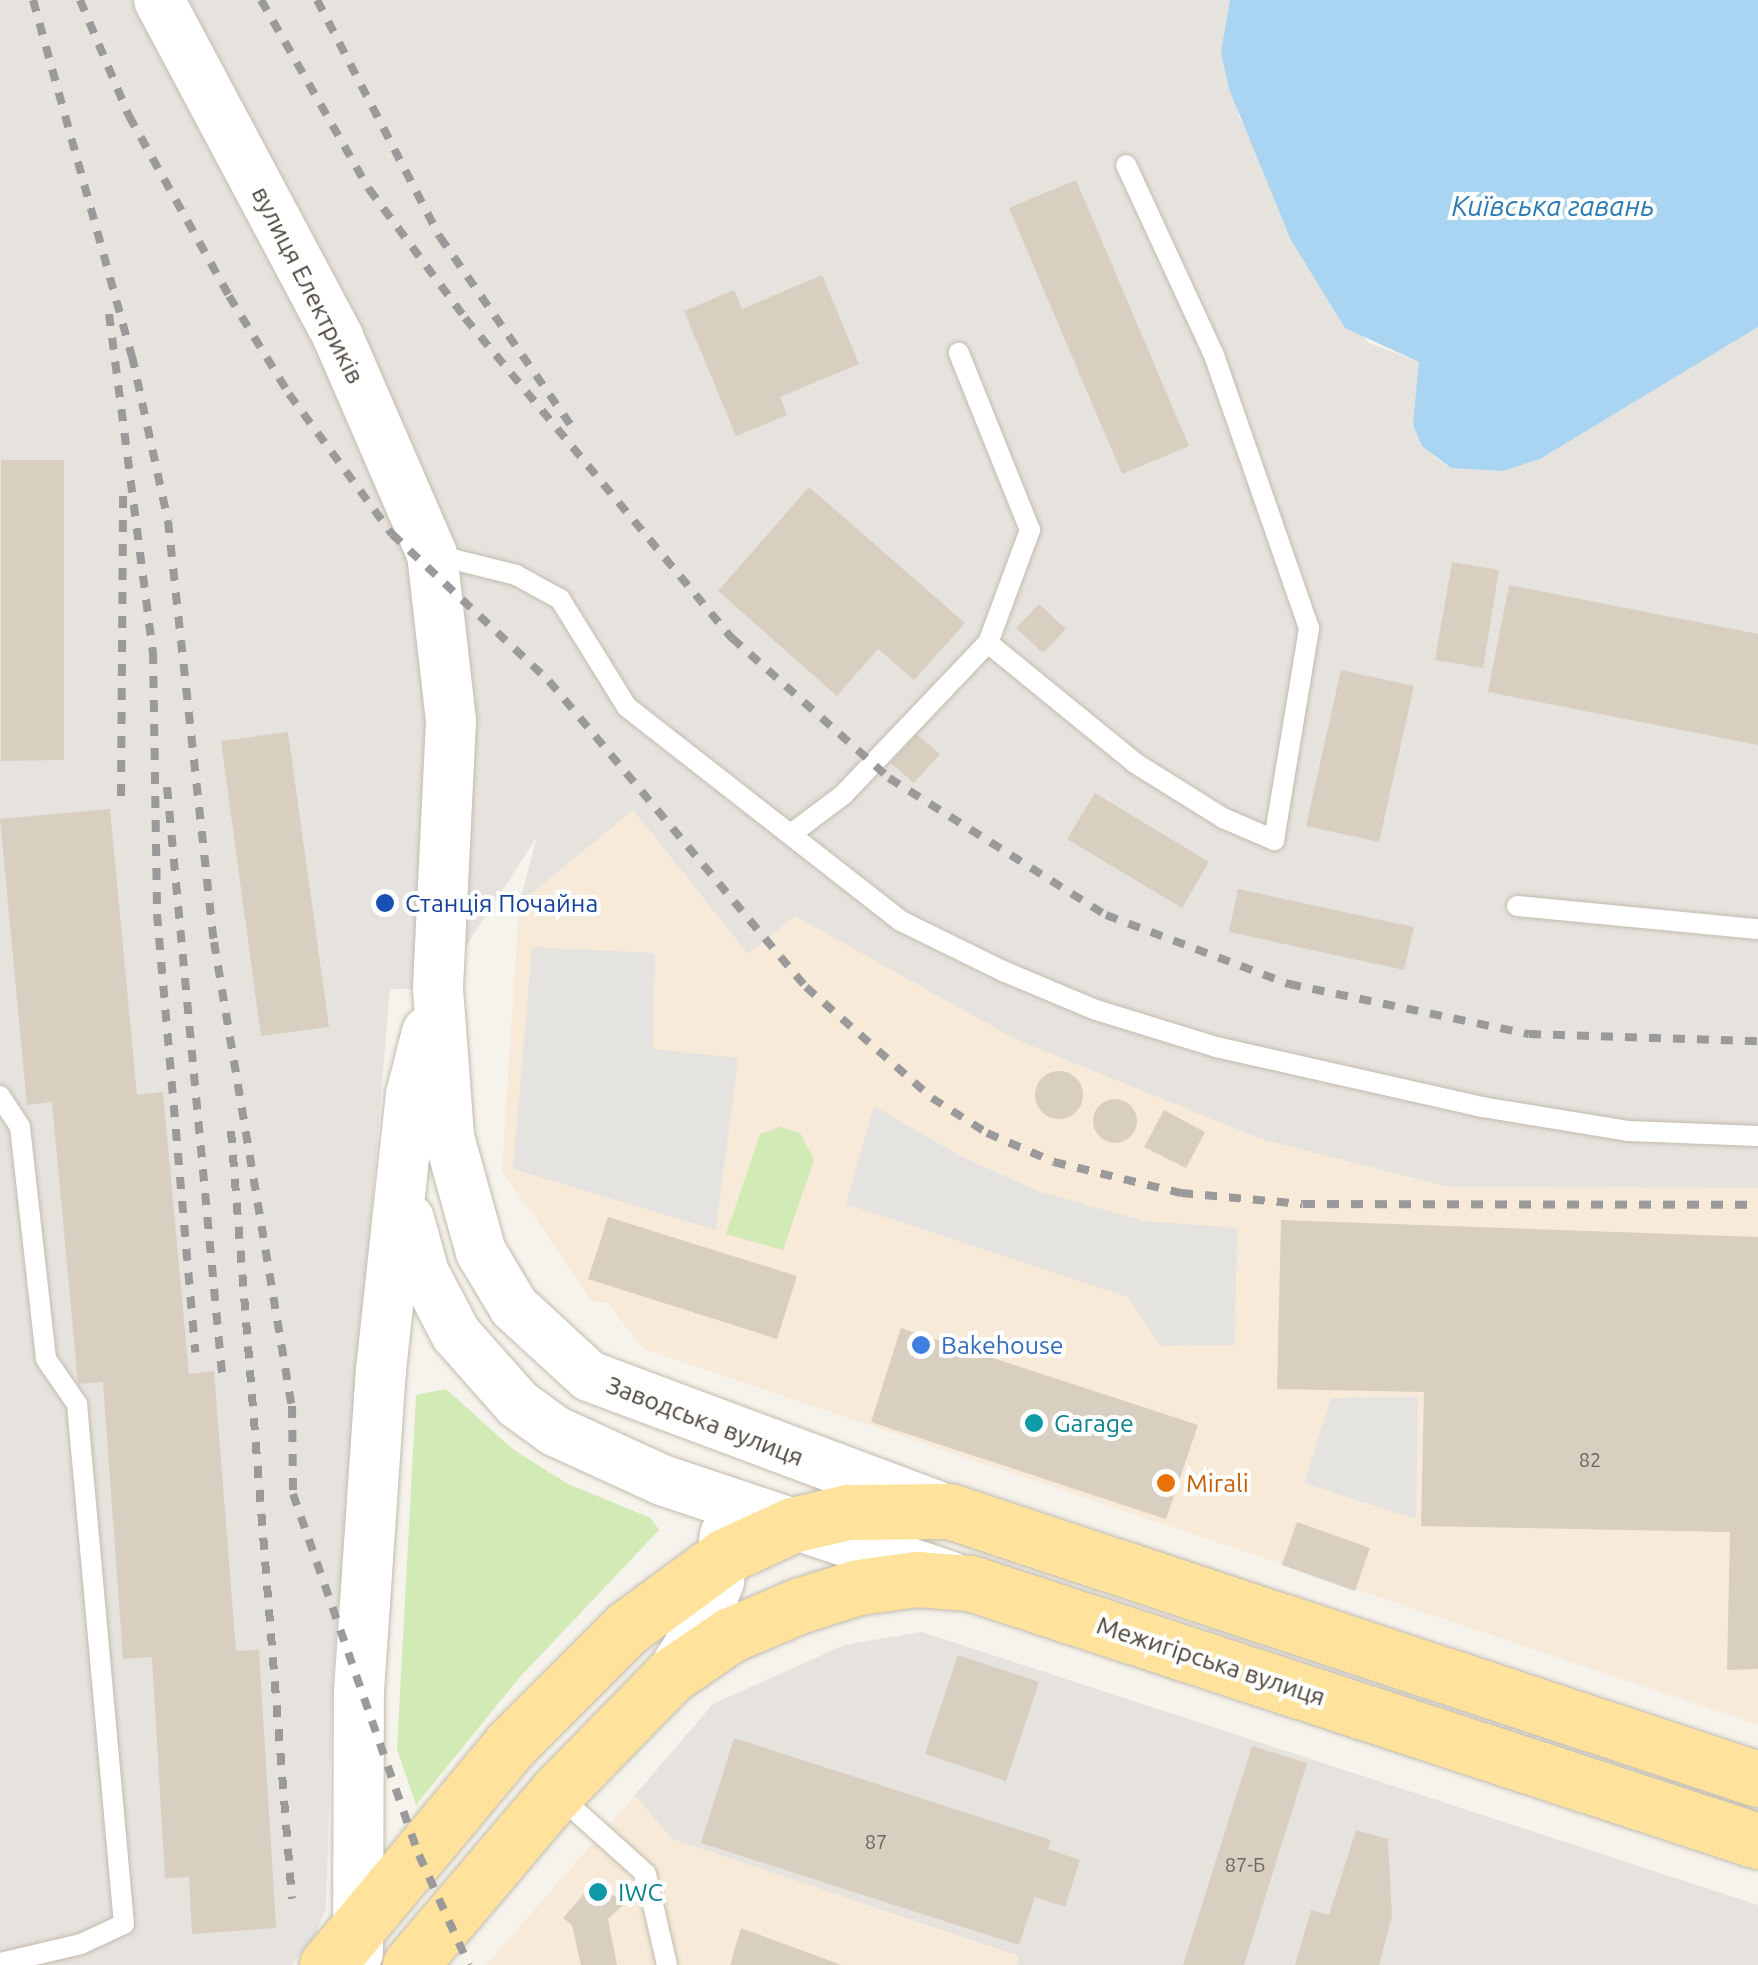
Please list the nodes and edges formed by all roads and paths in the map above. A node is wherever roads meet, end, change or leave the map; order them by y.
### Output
1 (159, 0) edge
2 (1126, 165) dead end
3 (959, 353) dead end
4 (434, 566) junction
5 (988, 643) junction
6 (791, 834) junction
7 (1517, 906) dead end
8 (1758, 928) edge
9 (438, 989) junction
10 (0, 1096) edge
11 (1758, 1136) edge
12 (500, 1287) junction
13 (407, 1288) junction
14 (668, 1411) junction
15 (720, 1500) junction
16 (949, 1511) junction
17 (792, 1525) junction
18 (725, 1556) junction
19 (970, 1582) junction
20 (670, 1676) junction
21 (1758, 1779) edge
22 (556, 1794) junction
23 (1758, 1841) edge
24 (347, 1954) edge
25 (0, 1963) edge
26 (410, 1965) edge
27 (667, 1965) edge

1 - 4 street, вулиця Електриків
2 - 5 lane
3 - 5 lane
4 - 6 lane
4 - 9 street, Заводська вулиця
5 - 6 lane
6 - 11 lane
7 - 8 lane
9 - 12 street, Заводська вулиця
9 - 13 street, Заводська вулиця
10 - 25 lane
12 - 13 street
12 - 14 street, Заводська вулиця
13 - 15 street, Заводська вулиця
13 - 24 street, Заводська вулиця
14 - 15 street
14 - 16 street, Заводська вулиця
15 - 17 street, Заводська вулиця
15 - 18 street
16 - 17 main road
16 - 21 main road
17 - 18 main road
17 - 19 street, Заводська вулиця
18 - 20 street
18 - 24 main road, Заводська вулиця
19 - 20 main road, Межигірська вулиця
19 - 23 main road, Межигірська вулиця
20 - 22 main road
22 - 26 main road
22 - 27 lane

